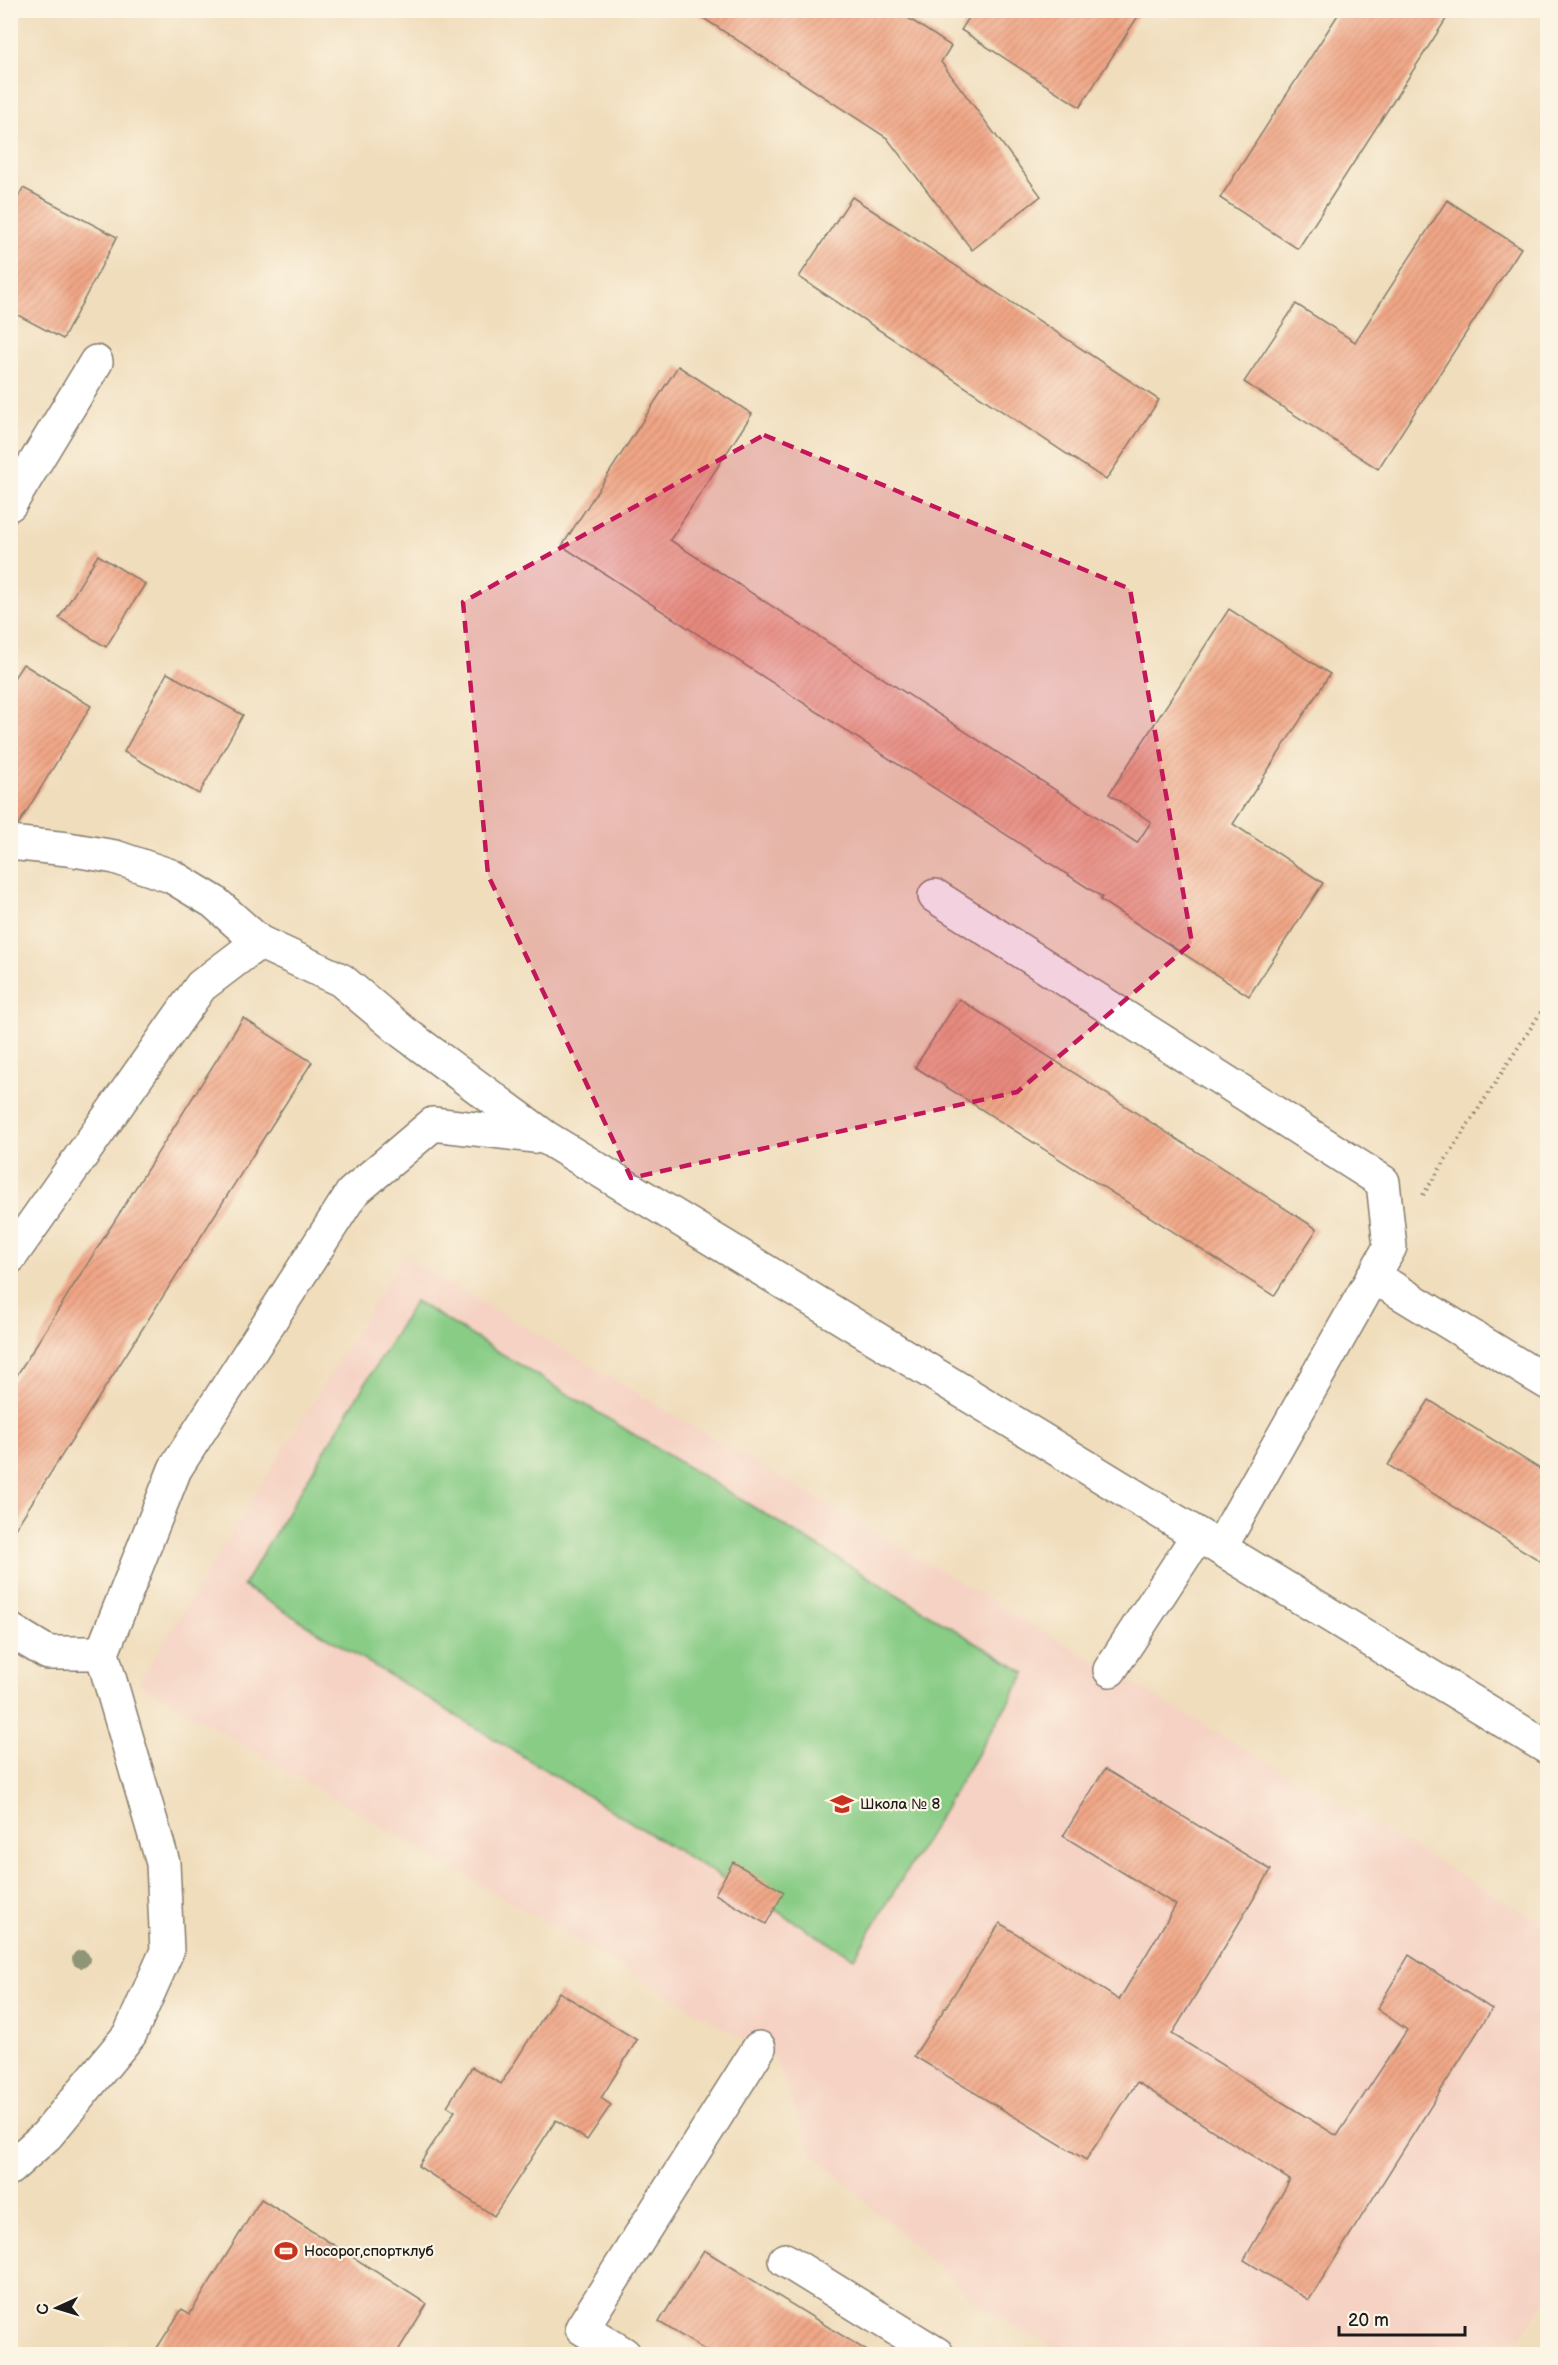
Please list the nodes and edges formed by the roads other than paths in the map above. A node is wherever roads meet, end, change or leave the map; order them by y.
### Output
1 (96, 362) dead end
2 (10, 504) edge
3 (10, 843) edge
4 (935, 896) dead end
5 (259, 942) junction
6 (545, 1137) junction
7 (10, 1257) edge
8 (1373, 1276) junction
9 (1548, 1383) edge
10 (1209, 1541) junction
11 (10, 1630) edge
12 (102, 1653) junction
13 (1110, 1670) dead end
14 (1548, 1748) edge
15 (759, 2048) dead end
16 (10, 2168) edge
17 (785, 2260) dead end
18 (624, 2355) edge
19 (937, 2355) edge

1 - 2 street
3 - 5 street
4 - 8 street
5 - 6 street
5 - 7 street
6 - 10 street
6 - 12 street
8 - 9 street
8 - 10 street
10 - 13 street
10 - 14 street
11 - 12 street
12 - 16 street
15 - 18 street
17 - 19 street

